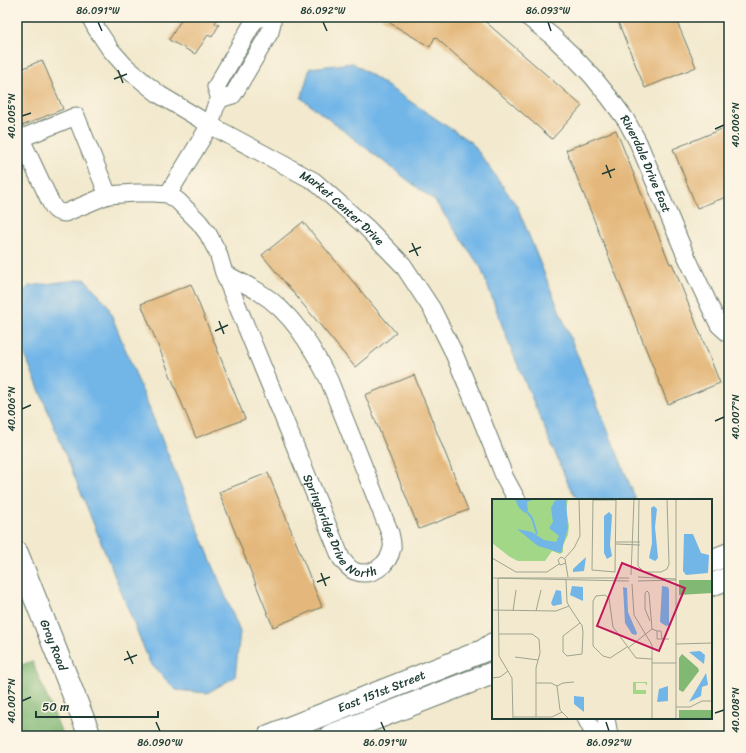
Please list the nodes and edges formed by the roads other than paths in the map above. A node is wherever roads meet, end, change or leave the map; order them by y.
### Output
1 (90, 17) edge
2 (260, 17) edge
3 (272, 17) edge
4 (528, 17) edge
5 (220, 99) junction
6 (210, 125) junction
7 (19, 139) edge
8 (168, 194) junction
9 (108, 195) junction
10 (224, 273) junction
11 (729, 334) edge
12 (505, 478) junction
13 (509, 499) edge
14 (516, 499) edge
15 (17, 553) edge
16 (729, 554) edge
17 (712, 562) edge
18 (729, 578) edge
19 (712, 585) edge
20 (492, 645) edge
21 (492, 673) edge
22 (586, 719) edge
23 (606, 719) edge
24 (90, 736) edge
25 (269, 736) edge
26 (330, 736) edge
27 (595, 736) edge
28 (609, 736) edge

1 - 6 street, Market Center Drive
2 - 5 street
3 - 5 street
4 - 11 street, Riverdale Drive East
5 - 6 street
6 - 8 street
6 - 12 street, Market Center Drive
7 - 9 street
7 - 9 street
8 - 9 street
8 - 10 street, Springbridge Drive North
10 - 10 street, Springbridge Drive North
12 - 13 street, Market Center Drive
12 - 14 street, Market Center Drive
15 - 24 street, Gray Road
16 - 17 street
18 - 19 street
20 - 25 street, East 151st Street
21 - 26 street, East 151st Street
22 - 27 street
23 - 28 street

